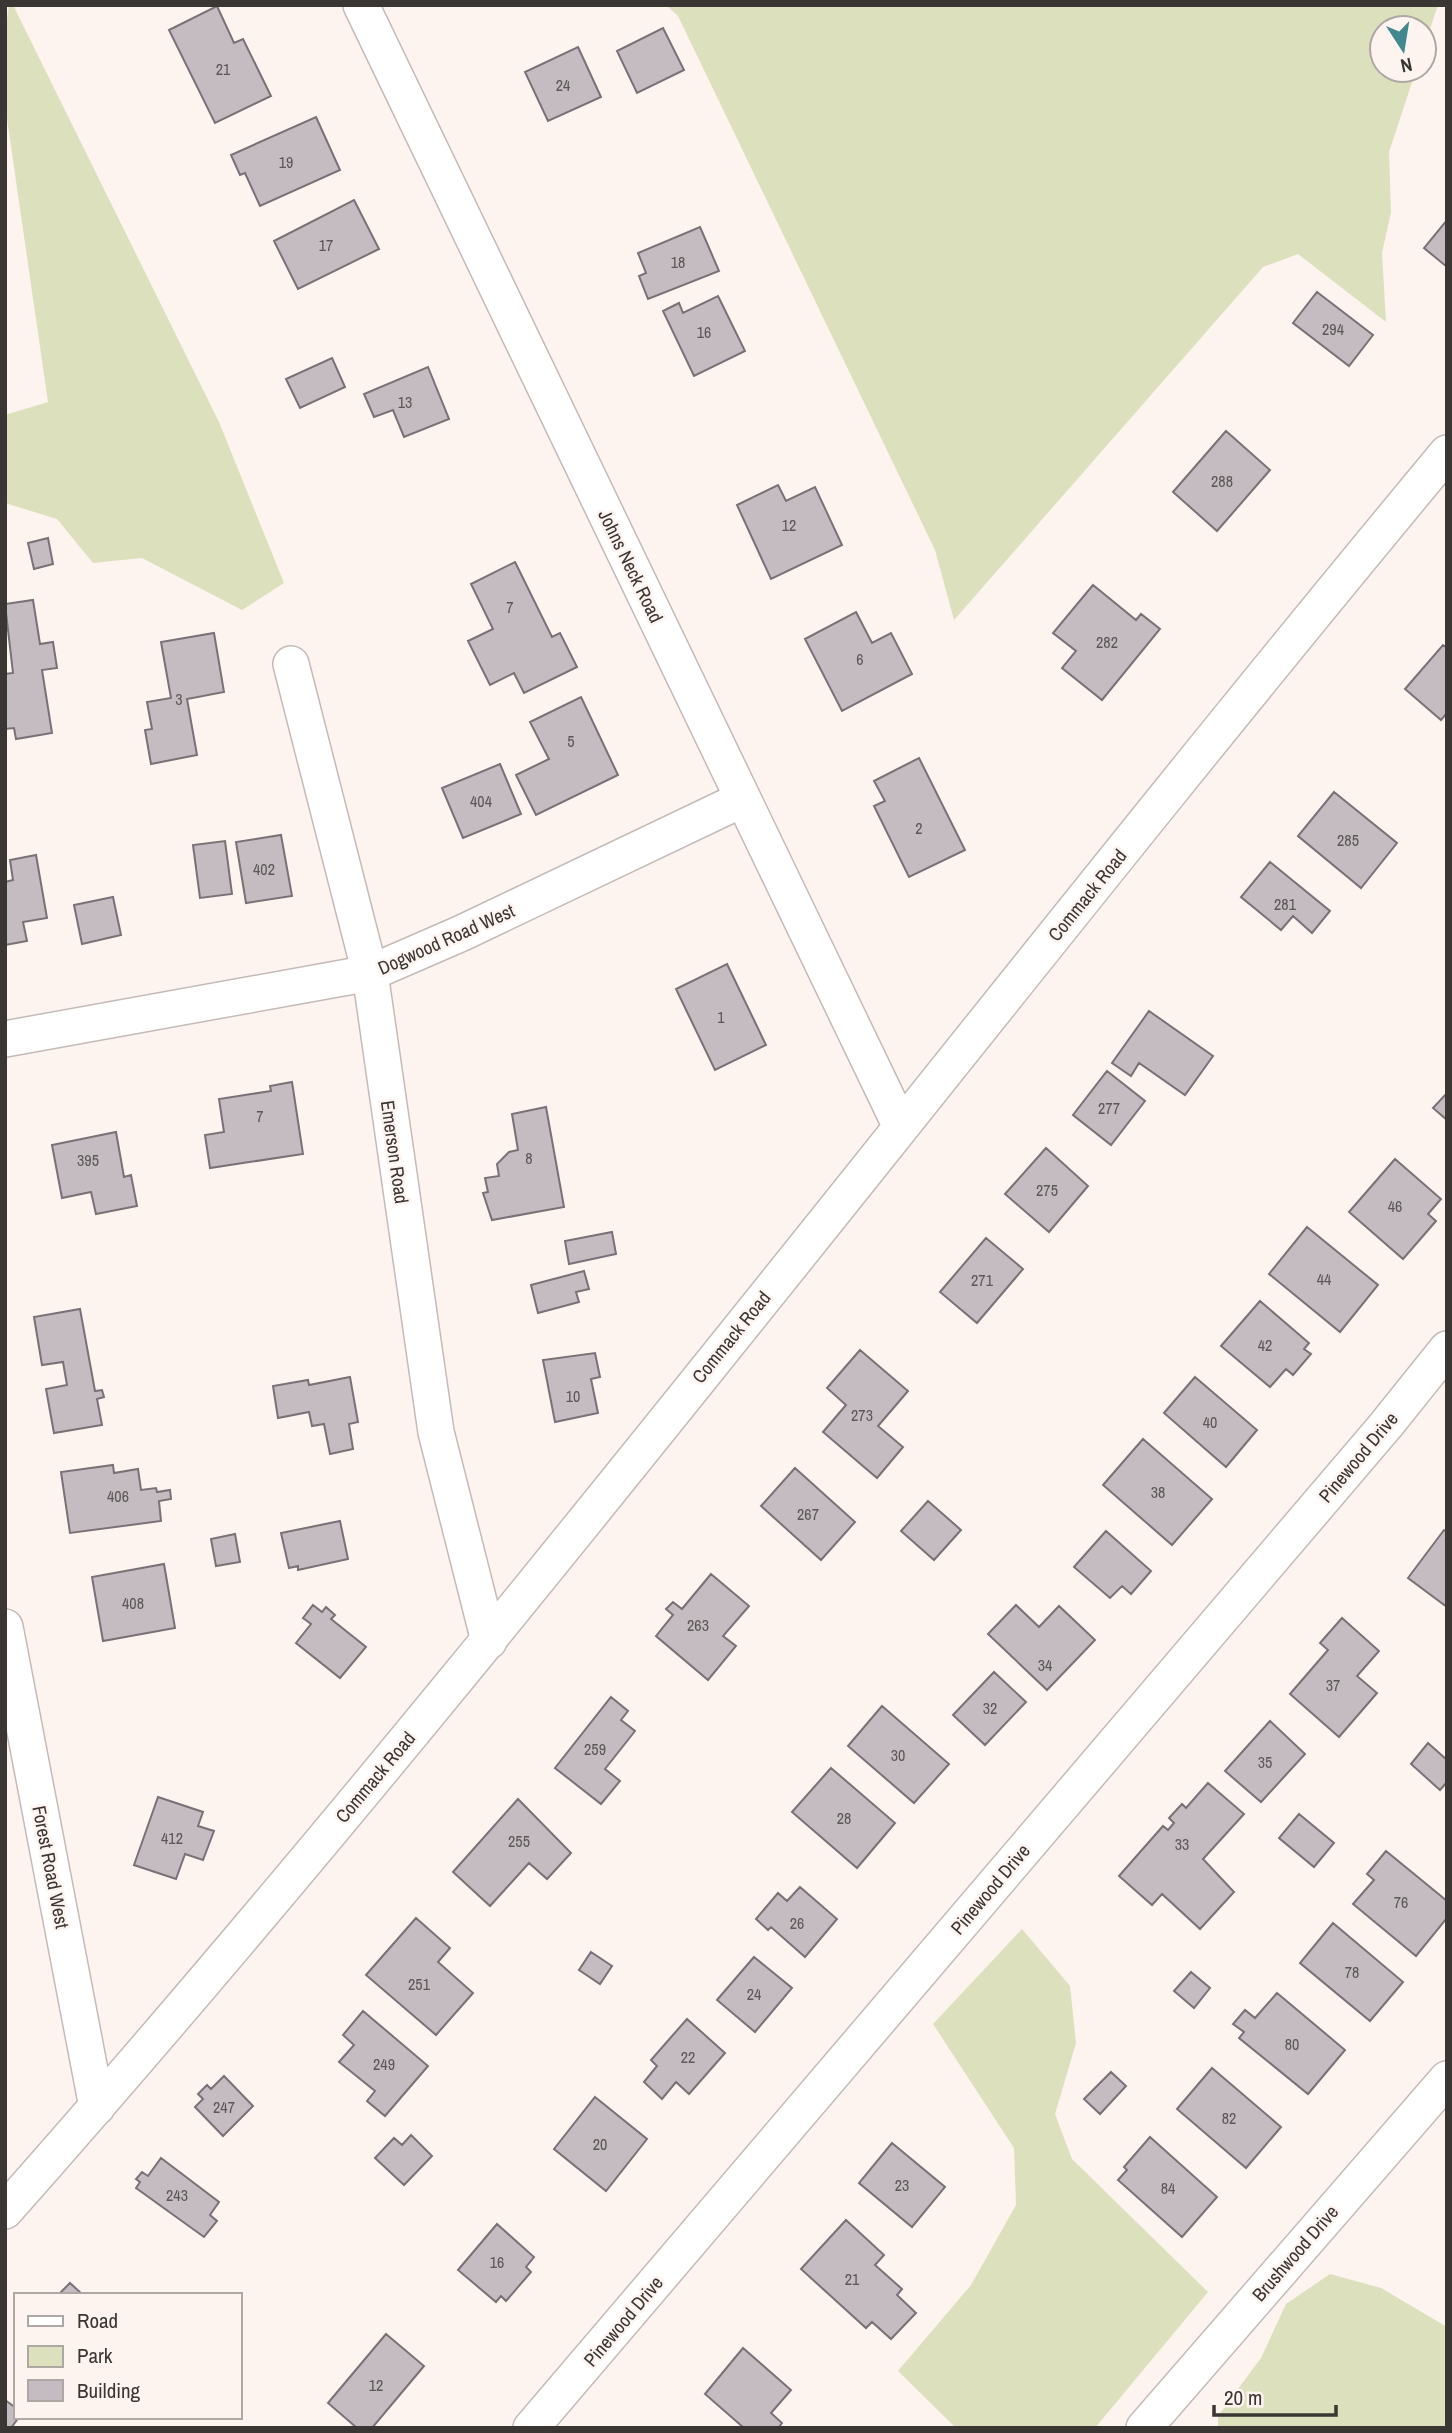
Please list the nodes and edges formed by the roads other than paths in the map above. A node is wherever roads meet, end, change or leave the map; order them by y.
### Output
1 (361, 5) edge
2 (1447, 453) edge
3 (291, 664) dead end
4 (743, 799) junction
5 (370, 973) junction
6 (5, 1039) edge
7 (901, 1127) junction
8 (1447, 1349) edge
9 (5, 1627) edge
10 (489, 1641) junction
11 (1447, 2079) edge
12 (97, 2107) junction
13 (5, 2211) edge
14 (531, 2428) edge
15 (1144, 2428) edge

1 - 4 street, Johns Neck Road
2 - 7 street, Commack Road
3 - 5 street, Emerson Road
4 - 5 street, Dogwood Road West
4 - 7 street, Johns Neck Road
5 - 6 street, Dogwood Road West
5 - 10 street, Emerson Road
7 - 10 street, Commack Road
8 - 14 street, Pinewood Drive
9 - 12 street, Forest Road West
10 - 12 street, Commack Road
11 - 15 street, Brushwood Drive
12 - 13 street, Commack Road

